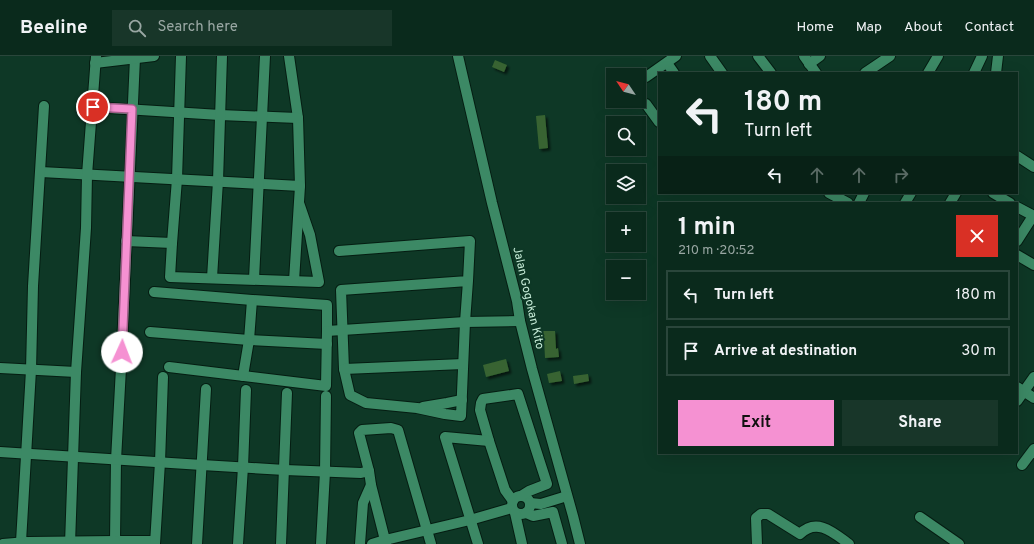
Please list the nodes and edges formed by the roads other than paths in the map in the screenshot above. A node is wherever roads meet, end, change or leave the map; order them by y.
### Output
1 (154, 56) edge
2 (180, 56) edge
3 (222, 56) edge
4 (265, 56) edge
5 (289, 56) edge
6 (458, 56) edge
7 (676, 56) edge
8 (710, 56) edge
9 (758, 56) edge
10 (820, 56) edge
11 (890, 56) edge
12 (938, 56) edge
13 (982, 56) edge
14 (998, 56) edge
15 (135, 58) junction
16 (96, 60) edge
17 (806, 60) edge
18 (667, 63) junction
19 (673, 72) edge
20 (721, 72) edge
21 (770, 72) edge
22 (815, 72) edge
23 (866, 72) edge
24 (929, 72) edge
25 (974, 72) edge
26 (996, 72) edge
27 (646, 77) dead end
28 (646, 104) dead end
29 (44, 106) dead end
30 (93, 107) junction
31 (132, 109) junction
32 (179, 113) junction
33 (220, 116) junction
34 (262, 117) junction
35 (298, 118) junction
36 (658, 121) edge
37 (1018, 157) edge
38 (1034, 167) edge
39 (41, 172) junction
40 (87, 175) junction
41 (129, 177) junction
42 (177, 179) junction
43 (218, 181) junction
44 (259, 184) junction
45 (300, 186) junction
46 (832, 194) edge
47 (995, 197) edge
48 (846, 202) edge
49 (1008, 202) edge
50 (299, 203) junction
51 (1018, 208) edge
52 (1034, 216) edge
53 (126, 240) junction
54 (1018, 240) edge
55 (172, 242) junction
56 (339, 251) dead end
57 (1018, 257) edge
58 (1034, 265) edge
59 (212, 278) junction
60 (254, 279) junction
61 (294, 281) junction
62 (468, 281) junction
63 (154, 292) dead end
64 (252, 300) junction
65 (520, 321) junction
66 (465, 322) junction
67 (343, 329) junction
68 (328, 331) junction
69 (150, 332) dead end
70 (249, 340) junction
71 (327, 344) junction
72 (463, 364) junction
73 (169, 367) dead end
74 (0, 368) edge
75 (344, 369) junction
76 (31, 370) junction
77 (76, 372) junction
78 (243, 376) junction
79 (163, 377) dead end
80 (1034, 377) edge
81 (206, 389) dead end
82 (1020, 389) edge
83 (246, 390) dead end
84 (287, 393) dead end
85 (326, 396) dead end
86 (1034, 398) edge
87 (462, 400) junction
88 (417, 408) junction
89 (489, 441) junction
90 (1034, 449) edge
91 (0, 452) edge
92 (26, 453) junction
93 (72, 457) junction
94 (116, 460) junction
95 (160, 462) junction
96 (202, 465) junction
97 (1022, 465) dead end
98 (243, 467) junction
99 (285, 470) junction
100 (325, 472) junction
101 (369, 472) junction
102 (371, 485) junction
103 (567, 496) junction
104 (530, 503) junction
105 (515, 504) junction
106 (526, 513) junction
107 (920, 517) dead end
108 (470, 520) junction
109 (426, 530) junction
110 (70, 542) edge
111 (386, 542) edge
112 (27, 543) edge
113 (115, 543) edge
114 (155, 543) edge
115 (3, 544) edge
116 (197, 544) edge
117 (238, 544) edge
118 (281, 544) edge
119 (321, 544) edge
120 (360, 544) edge
121 (372, 544) edge
122 (431, 544) edge
123 (478, 544) edge
124 (522, 544) edge
125 (562, 544) edge
126 (580, 544) edge
127 (757, 544) edge
128 (849, 544) edge
129 (959, 544) edge

1 - 15 street
2 - 32 street
3 - 33 street
4 - 34 street
5 - 35 street
6 - 65 street, Jalan Gogokan Kito
7 - 18 street
8 - 20 street
9 - 21 street
10 - 17 street
11 - 23 street
12 - 24 street
13 - 25 street
14 - 26 street
15 - 16 street
15 - 31 street
16 - 30 street
17 - 22 street
18 - 19 street
18 - 27 street
28 - 36 street
29 - 39 street
30 - 31 street
30 - 40 street
31 - 32 street
31 - 41 street
32 - 33 street
32 - 42 street
33 - 34 street
33 - 43 street
34 - 35 street
34 - 44 street
35 - 45 street
37 - 38 street
39 - 40 street
39 - 76 street
40 - 41 street
40 - 77 street
41 - 42 street
41 - 53 street
42 - 43 street
42 - 55 street
43 - 44 street
43 - 59 street
44 - 45 street
44 - 60 street
45 - 50 street
46 - 48 street
47 - 49 street
50 - 61 street
50 - 61 street
51 - 52 street
52 - 54 street
53 - 55 street
53 - 94 street
55 - 59 street
56 - 62 street
57 - 58 street
59 - 60 street
60 - 61 street
62 - 66 street
62 - 67 street
63 - 64 street
64 - 68 street
64 - 70 street
65 - 66 street
65 - 103 street, Jalan Gogokan Kito
66 - 67 street
66 - 72 street
67 - 68 street
67 - 75 street
68 - 71 street
69 - 70 street
70 - 71 street
70 - 78 street
71 - 78 street
72 - 75 street
72 - 87 street
73 - 78 street
74 - 76 street
75 - 88 street
76 - 77 street
76 - 92 street
77 - 93 street
79 - 95 street
80 - 82 street
81 - 96 street
82 - 86 street
83 - 98 street
84 - 99 street
85 - 100 street
87 - 88 street
87 - 88 street
89 - 105 street
89 - 105 street
89 - 108 street
90 - 97 street
91 - 92 street
92 - 93 street
92 - 112 street
93 - 94 street
93 - 110 street
94 - 95 street
94 - 113 street
95 - 96 street
95 - 114 street
96 - 98 street
96 - 116 street
98 - 99 street
98 - 117 street
99 - 100 street
99 - 118 street
100 - 101 street
100 - 119 street
101 - 102 street
101 - 109 street
102 - 111 street
102 - 120 street
103 - 104 street
103 - 126 street, Jalan Gogokan Kito
104 - 105 street
104 - 106 street
105 - 106 street
105 - 108 street
105 - 124 street
106 - 125 street
107 - 129 street
108 - 109 street
108 - 123 street
109 - 111 street
109 - 122 street
110 - 112 street
110 - 113 street
111 - 121 street
112 - 115 street
113 - 114 street
127 - 128 street

